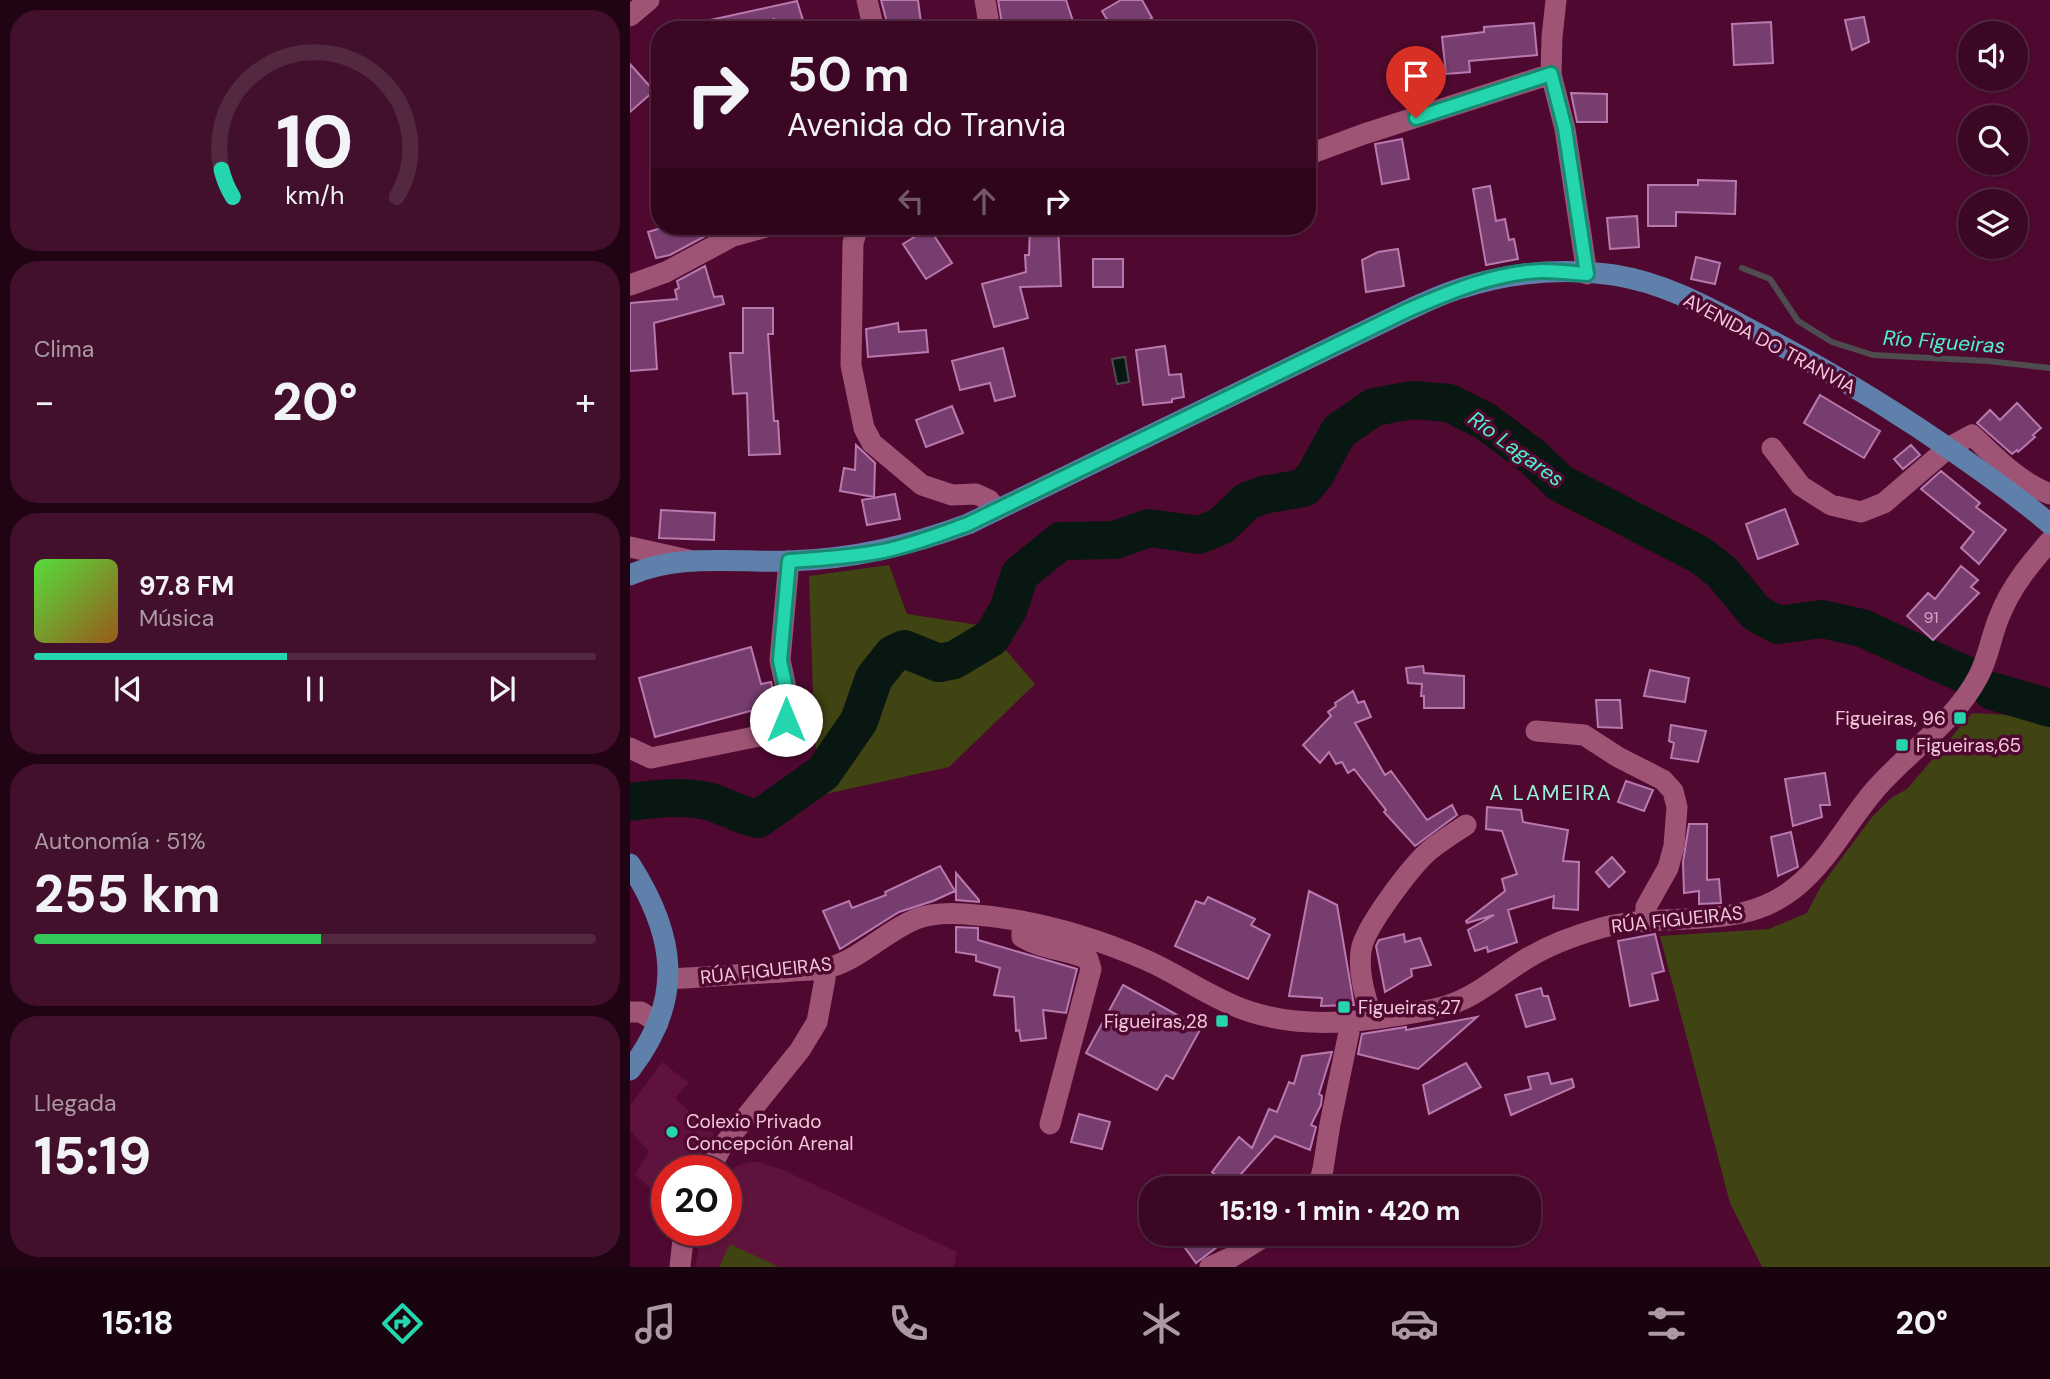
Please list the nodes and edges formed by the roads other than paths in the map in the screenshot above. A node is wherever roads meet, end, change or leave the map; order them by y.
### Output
1 (649, 0) edge
2 (867, 0) edge
3 (985, 0) edge
4 (1556, 0) edge
5 (630, 16) edge
6 (872, 21) edge
7 (988, 21) edge
8 (1551, 74) junction
9 (1316, 152) edge
10 (737, 235) edge
11 (853, 235) edge
12 (1587, 274) junction
13 (630, 285) edge
14 (1772, 448) dead end
15 (1948, 448) junction
16 (2050, 494) edge
17 (997, 510) junction
18 (2050, 524) edge
19 (2050, 541) edge
20 (630, 547) edge
21 (693, 561) junction
22 (789, 561) junction
23 (630, 575) edge
24 (1536, 732) dead end
25 (630, 748) edge
26 (1466, 825) dead end
27 (630, 864) edge
28 (1023, 921) junction
29 (1645, 922) junction
30 (827, 968) junction
31 (668, 979) junction
32 (630, 1012) edge
33 (1373, 1019) junction
34 (1345, 1021) junction
35 (658, 1023) junction
36 (630, 1070) edge
37 (1050, 1124) dead end
38 (717, 1155) edge
39 (1321, 1176) edge
40 (682, 1246) edge
41 (1249, 1246) edge
42 (680, 1267) edge
43 (1210, 1267) edge

1 - 5 street
2 - 6 street
3 - 7 street
4 - 8 street
8 - 9 street
8 - 12 street
10 - 13 street
11 - 17 street
12 - 15 main road, AVENIDA DO TRANVIA
12 - 17 main road, AVENIDA DO TRANVIA
14 - 15 street
15 - 16 street
15 - 18 main road, AVENIDA DO TRANVIA
17 - 22 main road, AVENIDA DO TRANVIA
19 - 29 street, RÚA FIGUEIRAS
20 - 21 street
21 - 22 main road, AVENIDA DO TRANVIA
21 - 23 main road, AVENIDA DO TRANVIA
22 - 25 street
24 - 29 street
26 - 33 street
27 - 31 main road
28 - 30 street, RÚA FIGUEIRAS
28 - 34 street, RÚA FIGUEIRAS
28 - 37 street
29 - 33 street, RÚA FIGUEIRAS
30 - 31 street, RÚA FIGUEIRAS
30 - 38 street
31 - 35 main road
32 - 35 street
33 - 34 street, RÚA FIGUEIRAS
34 - 39 street
35 - 36 main road
40 - 42 street
41 - 43 street

